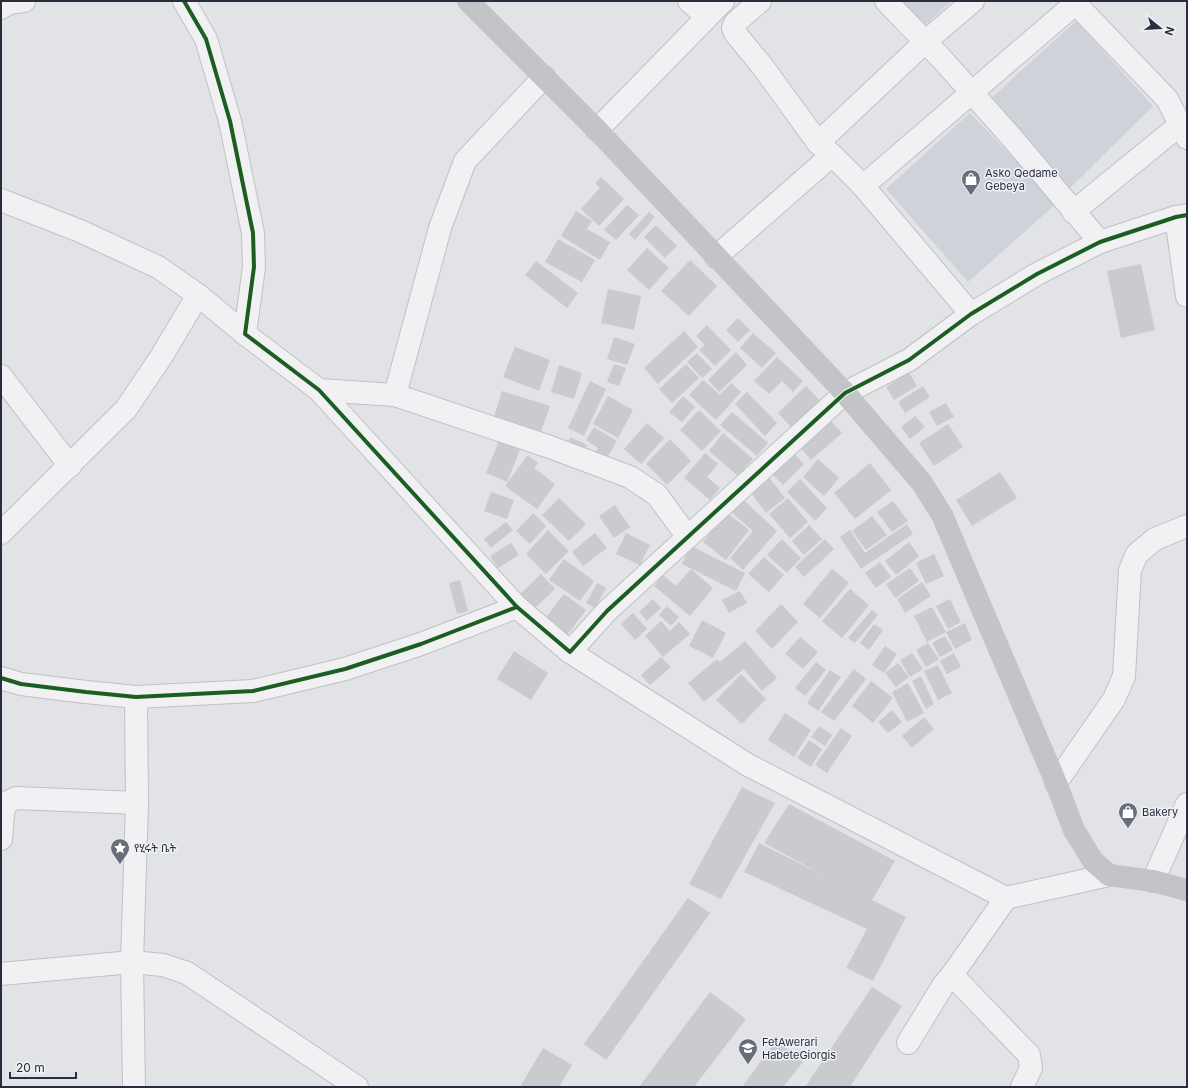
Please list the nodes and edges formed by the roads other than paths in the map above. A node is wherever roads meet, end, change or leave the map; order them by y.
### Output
1 (24, 1) edge
2 (184, 1) edge
3 (468, 1) edge
4 (689, 1) edge
5 (723, 1) edge
6 (760, 1) edge
7 (886, 1) edge
8 (973, 1) edge
9 (1074, 2) edge
10 (1, 8) edge
11 (706, 17) junction
12 (925, 42) junction
13 (544, 77) junction
14 (972, 93) junction
15 (597, 130) junction
16 (1184, 131) edge
17 (825, 149) junction
18 (863, 186) junction
19 (1, 200) edge
20 (1073, 212) junction
21 (1182, 216) edge
22 (1100, 242) junction
23 (716, 257) junction
24 (198, 295) junction
25 (1187, 296) edge
26 (971, 314) junction
27 (245, 334) junction
28 (1, 376) edge
29 (319, 390) junction
30 (845, 393) junction
31 (395, 395) junction
32 (70, 466) junction
33 (1187, 526) edge
34 (1, 533) edge
35 (688, 536) junction
36 (517, 608) junction
37 (570, 652) junction
38 (1, 678) edge
39 (136, 697) junction
40 (1056, 783) junction
41 (137, 803) junction
42 (1187, 804) edge
43 (1, 839) edge
44 (1109, 874) junction
45 (1153, 881) junction
46 (1187, 890) edge
47 (1006, 898) junction
48 (132, 962) junction
49 (1, 974) edge
50 (952, 974) junction
51 (908, 1043) dead end
52 (134, 1087) edge
53 (357, 1087) edge
54 (1022, 1087) edge

1 - 10 street
2 - 27 street
3 - 13 main road
4 - 11 street
5 - 11 street
6 - 17 street
7 - 12 street
8 - 12 street
9 - 14 street
9 - 16 street
11 - 15 street
12 - 14 street
12 - 17 street
13 - 15 main road
13 - 31 street
14 - 18 street
14 - 20 street
15 - 23 main road
16 - 20 street
17 - 18 street
17 - 23 street
18 - 26 street
19 - 24 street
20 - 22 street
21 - 22 street
21 - 25 street
22 - 26 street
23 - 30 main road
24 - 27 street
24 - 32 street
26 - 30 street
27 - 29 street
28 - 32 street
29 - 31 street
29 - 36 street
30 - 35 street
30 - 40 main road
31 - 35 street
32 - 34 street
33 - 40 street
35 - 37 street
36 - 37 street
36 - 39 street
37 - 47 street
38 - 39 street
39 - 41 street
40 - 44 main road
41 - 43 street
41 - 48 street
42 - 45 street
44 - 45 main road
44 - 47 street
45 - 46 main road
47 - 50 street
48 - 49 street
48 - 52 street
48 - 53 street
50 - 51 street
50 - 54 street

